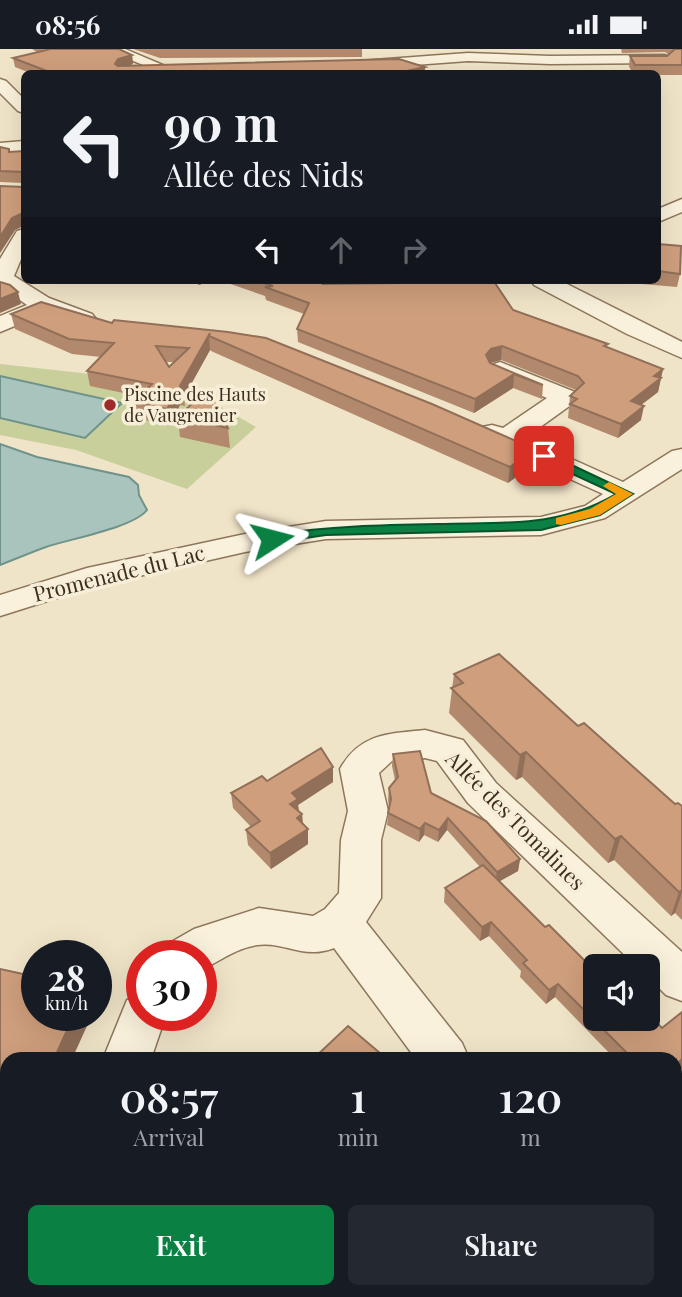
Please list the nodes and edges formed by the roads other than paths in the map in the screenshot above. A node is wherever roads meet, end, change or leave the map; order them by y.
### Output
1 (111, 49) edge
2 (665, 59) edge
3 (347, 69) edge
4 (142, 70) edge
5 (0, 83) edge
6 (21, 100) edge
7 (21, 146) edge
8 (0, 148) edge
9 (682, 205) edge
10 (661, 215) edge
11 (21, 240) edge
12 (550, 284) edge
13 (46, 305) junction
14 (106, 324) edge
15 (0, 325) edge
16 (682, 351) edge
17 (500, 370) edge
18 (469, 423) edge
19 (505, 439) junction
20 (682, 457) edge
21 (626, 494) junction
22 (0, 606) edge
23 (340, 922) junction
24 (216, 940) edge
25 (682, 981) edge
26 (137, 1031) edge
27 (130, 1052) edge
28 (440, 1052) edge

1 - 4 street
2 - 3 street
5 - 6 street
7 - 8 street
9 - 10 street
11 - 13 street
12 - 16 street
13 - 14 street
13 - 15 street
17 - 19 street
18 - 19 street
19 - 21 street
20 - 21 street, Promenade du Lac
21 - 22 street, Promenade du Lac
23 - 24 street
23 - 25 street, Allée des Tomalines
23 - 28 street
26 - 27 street

